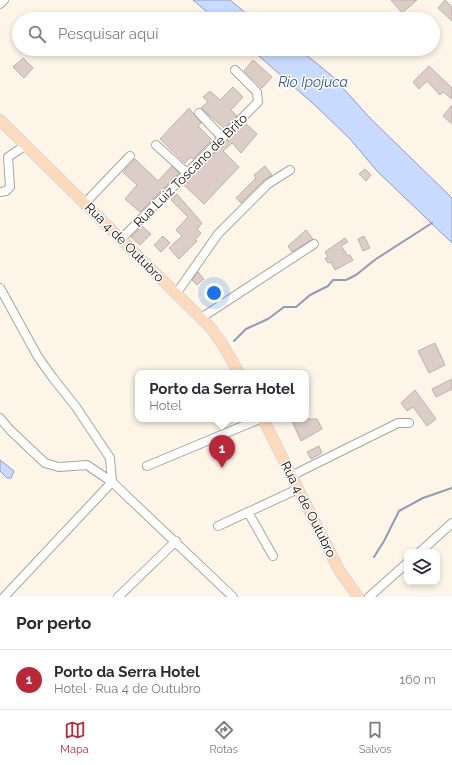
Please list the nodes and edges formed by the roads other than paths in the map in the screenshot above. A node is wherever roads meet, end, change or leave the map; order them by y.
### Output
1 (4, 0) edge
2 (0, 4) edge
3 (234, 70) dead end
4 (199, 113) dead end
5 (0, 120) edge
6 (222, 137) junction
7 (26, 145) junction
8 (156, 145) dead end
9 (130, 156) dead end
10 (290, 170) dead end
11 (187, 174) junction
12 (0, 192) edge
13 (85, 203) junction
14 (121, 239) junction
15 (314, 244) dead end
16 (0, 288) edge
17 (176, 294) junction
18 (201, 318) junction
19 (237, 370) edge
20 (0, 418) edge
21 (253, 422) edge
22 (264, 422) edge
23 (409, 423) dead end
24 (147, 466) dead end
25 (291, 476) junction
26 (112, 482) junction
27 (298, 489) junction
28 (248, 512) junction
29 (452, 523) edge
30 (218, 526) dead end
31 (176, 541) junction
32 (423, 549) edge
33 (273, 556) dead end
34 (404, 566) edge
35 (230, 596) edge
36 (4, 597) edge
37 (118, 597) edge
38 (358, 597) edge
39 (369, 597) edge

1 - 2 street
3 - 6 street, Rua Luiz Toscano de Brito
4 - 6 street
5 - 7 main road, Rua 4 de Outubro
6 - 11 street, Rua Luiz Toscano de Brito
7 - 12 street
7 - 13 main road, Rua 4 de Outubro
8 - 11 street
9 - 13 street
10 - 17 street
11 - 14 street, Rua Luiz Toscano de Brito
13 - 14 main road, Rua 4 de Outubro
14 - 17 main road, Rua 4 de Outubro
15 - 18 street
16 - 26 street
17 - 18 main road, Rua 4 de Outubro
18 - 19 main road, Rua 4 de Outubro
20 - 26 street
21 - 24 street
22 - 25 main road, Rua 4 de Outubro
23 - 25 street
25 - 27 main road, Rua 4 de Outubro
26 - 31 street
26 - 36 street
27 - 28 street
27 - 38 main road, Rua 4 de Outubro
28 - 30 street
28 - 33 street
29 - 32 street
31 - 35 street
31 - 37 street
34 - 39 street

